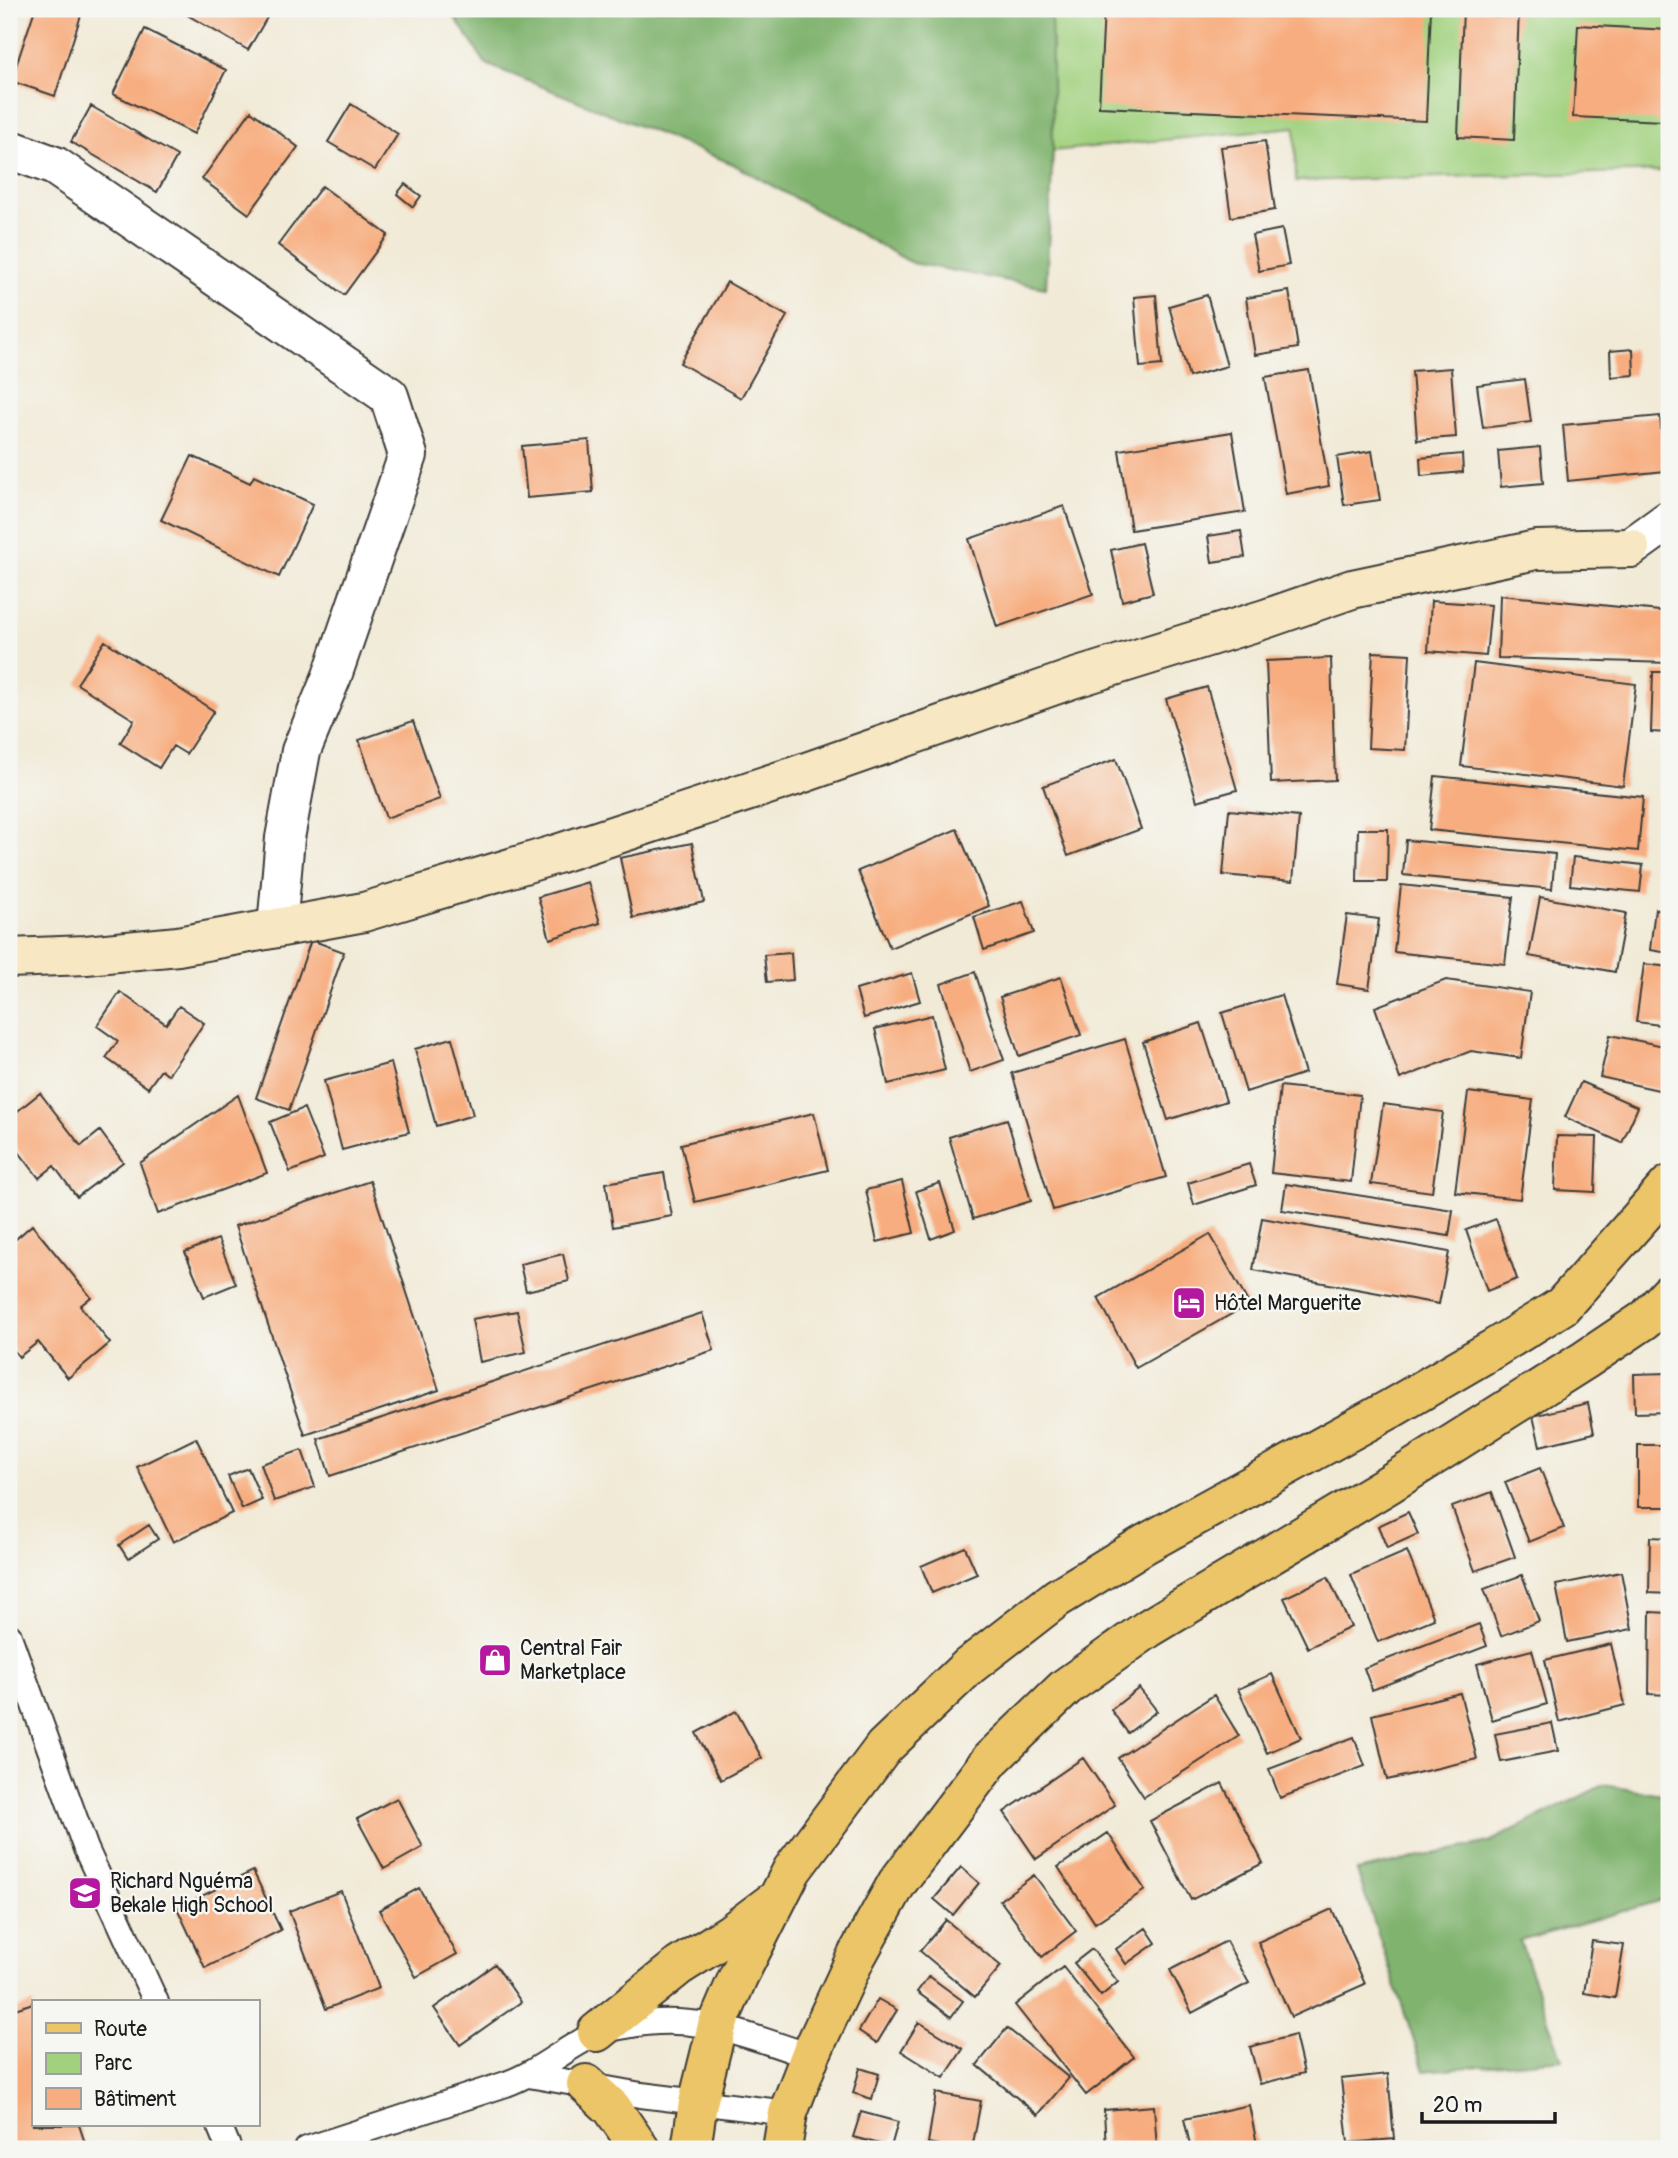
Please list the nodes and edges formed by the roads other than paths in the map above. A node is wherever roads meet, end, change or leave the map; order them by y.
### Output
1 (9, 149) edge
2 (1669, 520) edge
3 (1630, 548) junction
4 (1669, 556) edge
5 (276, 927) junction
6 (9, 958) edge
7 (1668, 1189) edge
8 (1669, 1294) edge
9 (9, 1636) edge
10 (778, 1898) junction
11 (155, 2000) edge
12 (717, 2026) junction
13 (597, 2032) junction
14 (810, 2056) junction
15 (529, 2075) junction
16 (586, 2084) junction
17 (698, 2103) junction
18 (219, 2126) edge
19 (785, 2131) edge
20 (229, 2149) edge
21 (307, 2149) edge
22 (640, 2149) edge
23 (691, 2149) edge

1 - 5 street
2 - 3 street
3 - 4 street
3 - 5 main road
5 - 6 main road
7 - 10 main road
8 - 14 main road
9 - 11 lane
10 - 12 main road
10 - 13 main road
12 - 13 lane
12 - 14 lane
12 - 17 main road
13 - 15 lane
14 - 19 main road
15 - 16 lane
15 - 21 lane
16 - 17 lane
16 - 22 main road
17 - 19 lane
17 - 23 main road
18 - 20 lane

